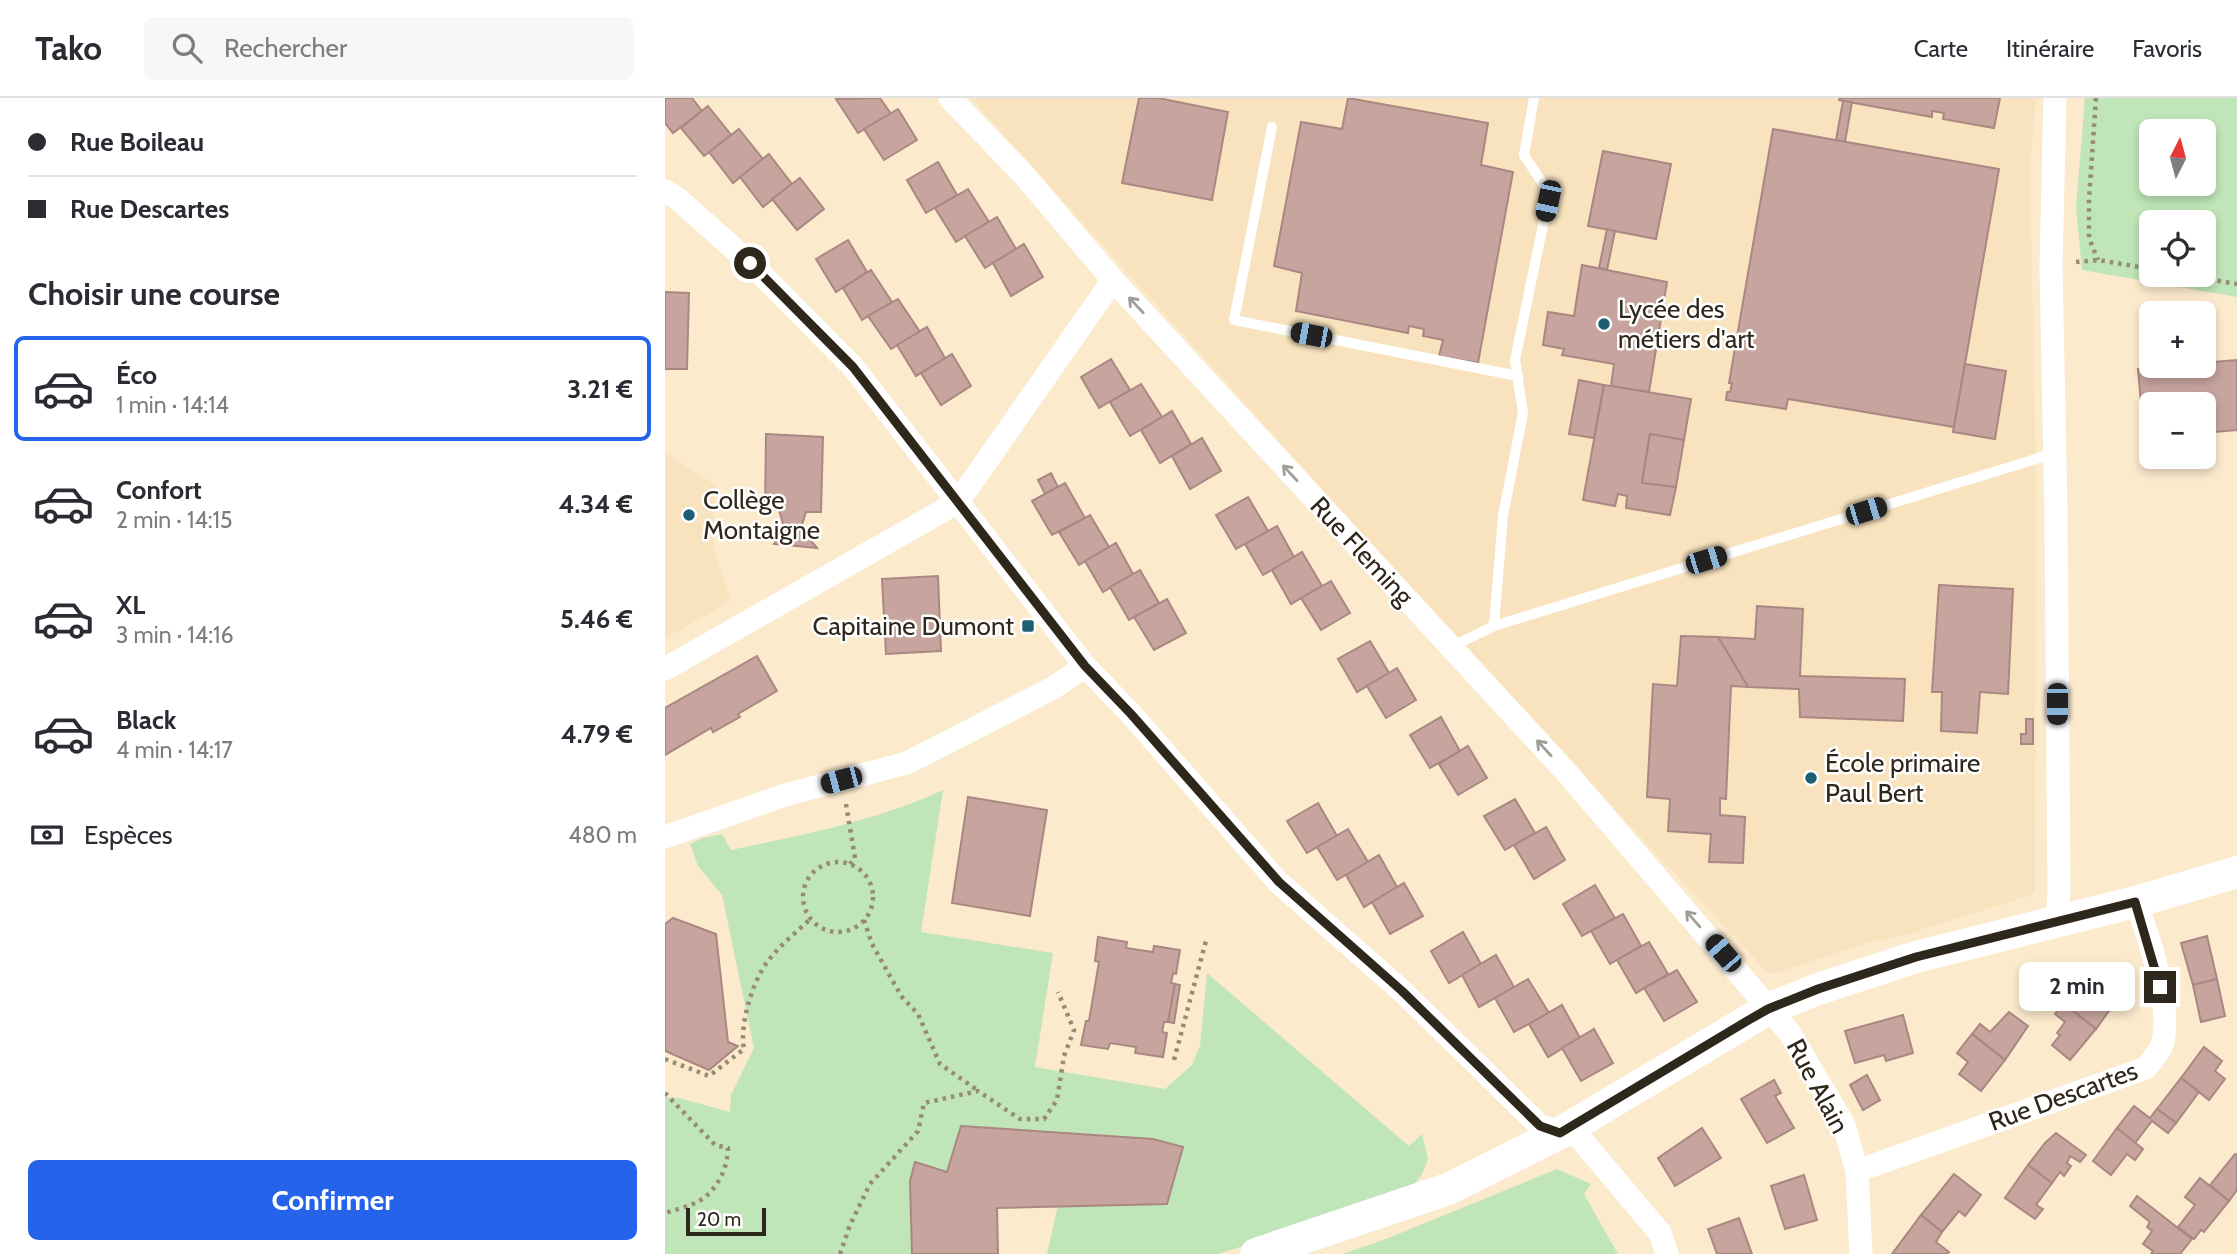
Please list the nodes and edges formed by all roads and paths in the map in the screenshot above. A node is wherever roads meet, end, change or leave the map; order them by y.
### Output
1 (950, 98) edge
2 (1534, 98) edge
3 (2055, 98) edge
4 (2096, 98) edge
5 (1272, 127) dead end
6 (665, 191) edge
7 (2098, 260) junction
8 (2051, 265) junction
9 (2139, 267) edge
10 (1113, 280) junction
11 (2216, 280) edge
12 (2237, 284) edge
13 (1518, 376) junction
14 (2055, 453) junction
15 (958, 502) junction
16 (1494, 626) junction
17 (1451, 647) junction
18 (1085, 666) junction
19 (665, 669) edge
20 (841, 780) junction
21 (665, 836) edge
22 (850, 864) junction
23 (2237, 872) edge
24 (2135, 902) junction
25 (811, 918) junction
26 (2069, 918) junction
27 (864, 920) junction
28 (1207, 937) dead end
29 (1058, 992) dead end
30 (1768, 1009) junction
31 (665, 1059) edge
32 (1174, 1060) dead end
33 (978, 1091) junction
34 (665, 1093) edge
35 (1560, 1133) junction
36 (1857, 1171) junction
37 (665, 1213) edge
38 (840, 1254) edge
39 (1256, 1254) edge
40 (1667, 1254) edge
41 (1861, 1254) edge

1 - 10 street, Rue Fleming
2 - 13 lane
3 - 8 street
4 - 7 path
5 - 13 lane
6 - 15 street
7 - 8 path
7 - 9 path
8 - 14 street
10 - 15 street
17 -> 10 street, Rue Fleming
11 - 12 path
13 - 16 lane
14 - 16 lane
14 - 26 street
15 - 18 street
15 - 19 street
16 - 17 lane
30 -> 17 street, Rue Fleming
18 - 20 street
18 - 35 street
20 - 21 street
20 - 22 path
22 - 25 path
22 - 27 path
23 - 24 street
24 - 26 street
24 - 36 street, Rue Descartes
25 - 27 path
25 - 31 path
26 - 30 street
27 - 33 path
28 - 32 path
29 - 33 path
30 - 35 street
30 - 36 street, Rue Alain
33 - 38 path
34 - 37 path
35 - 39 street
35 - 40 street
36 - 41 street, Rue Alain

